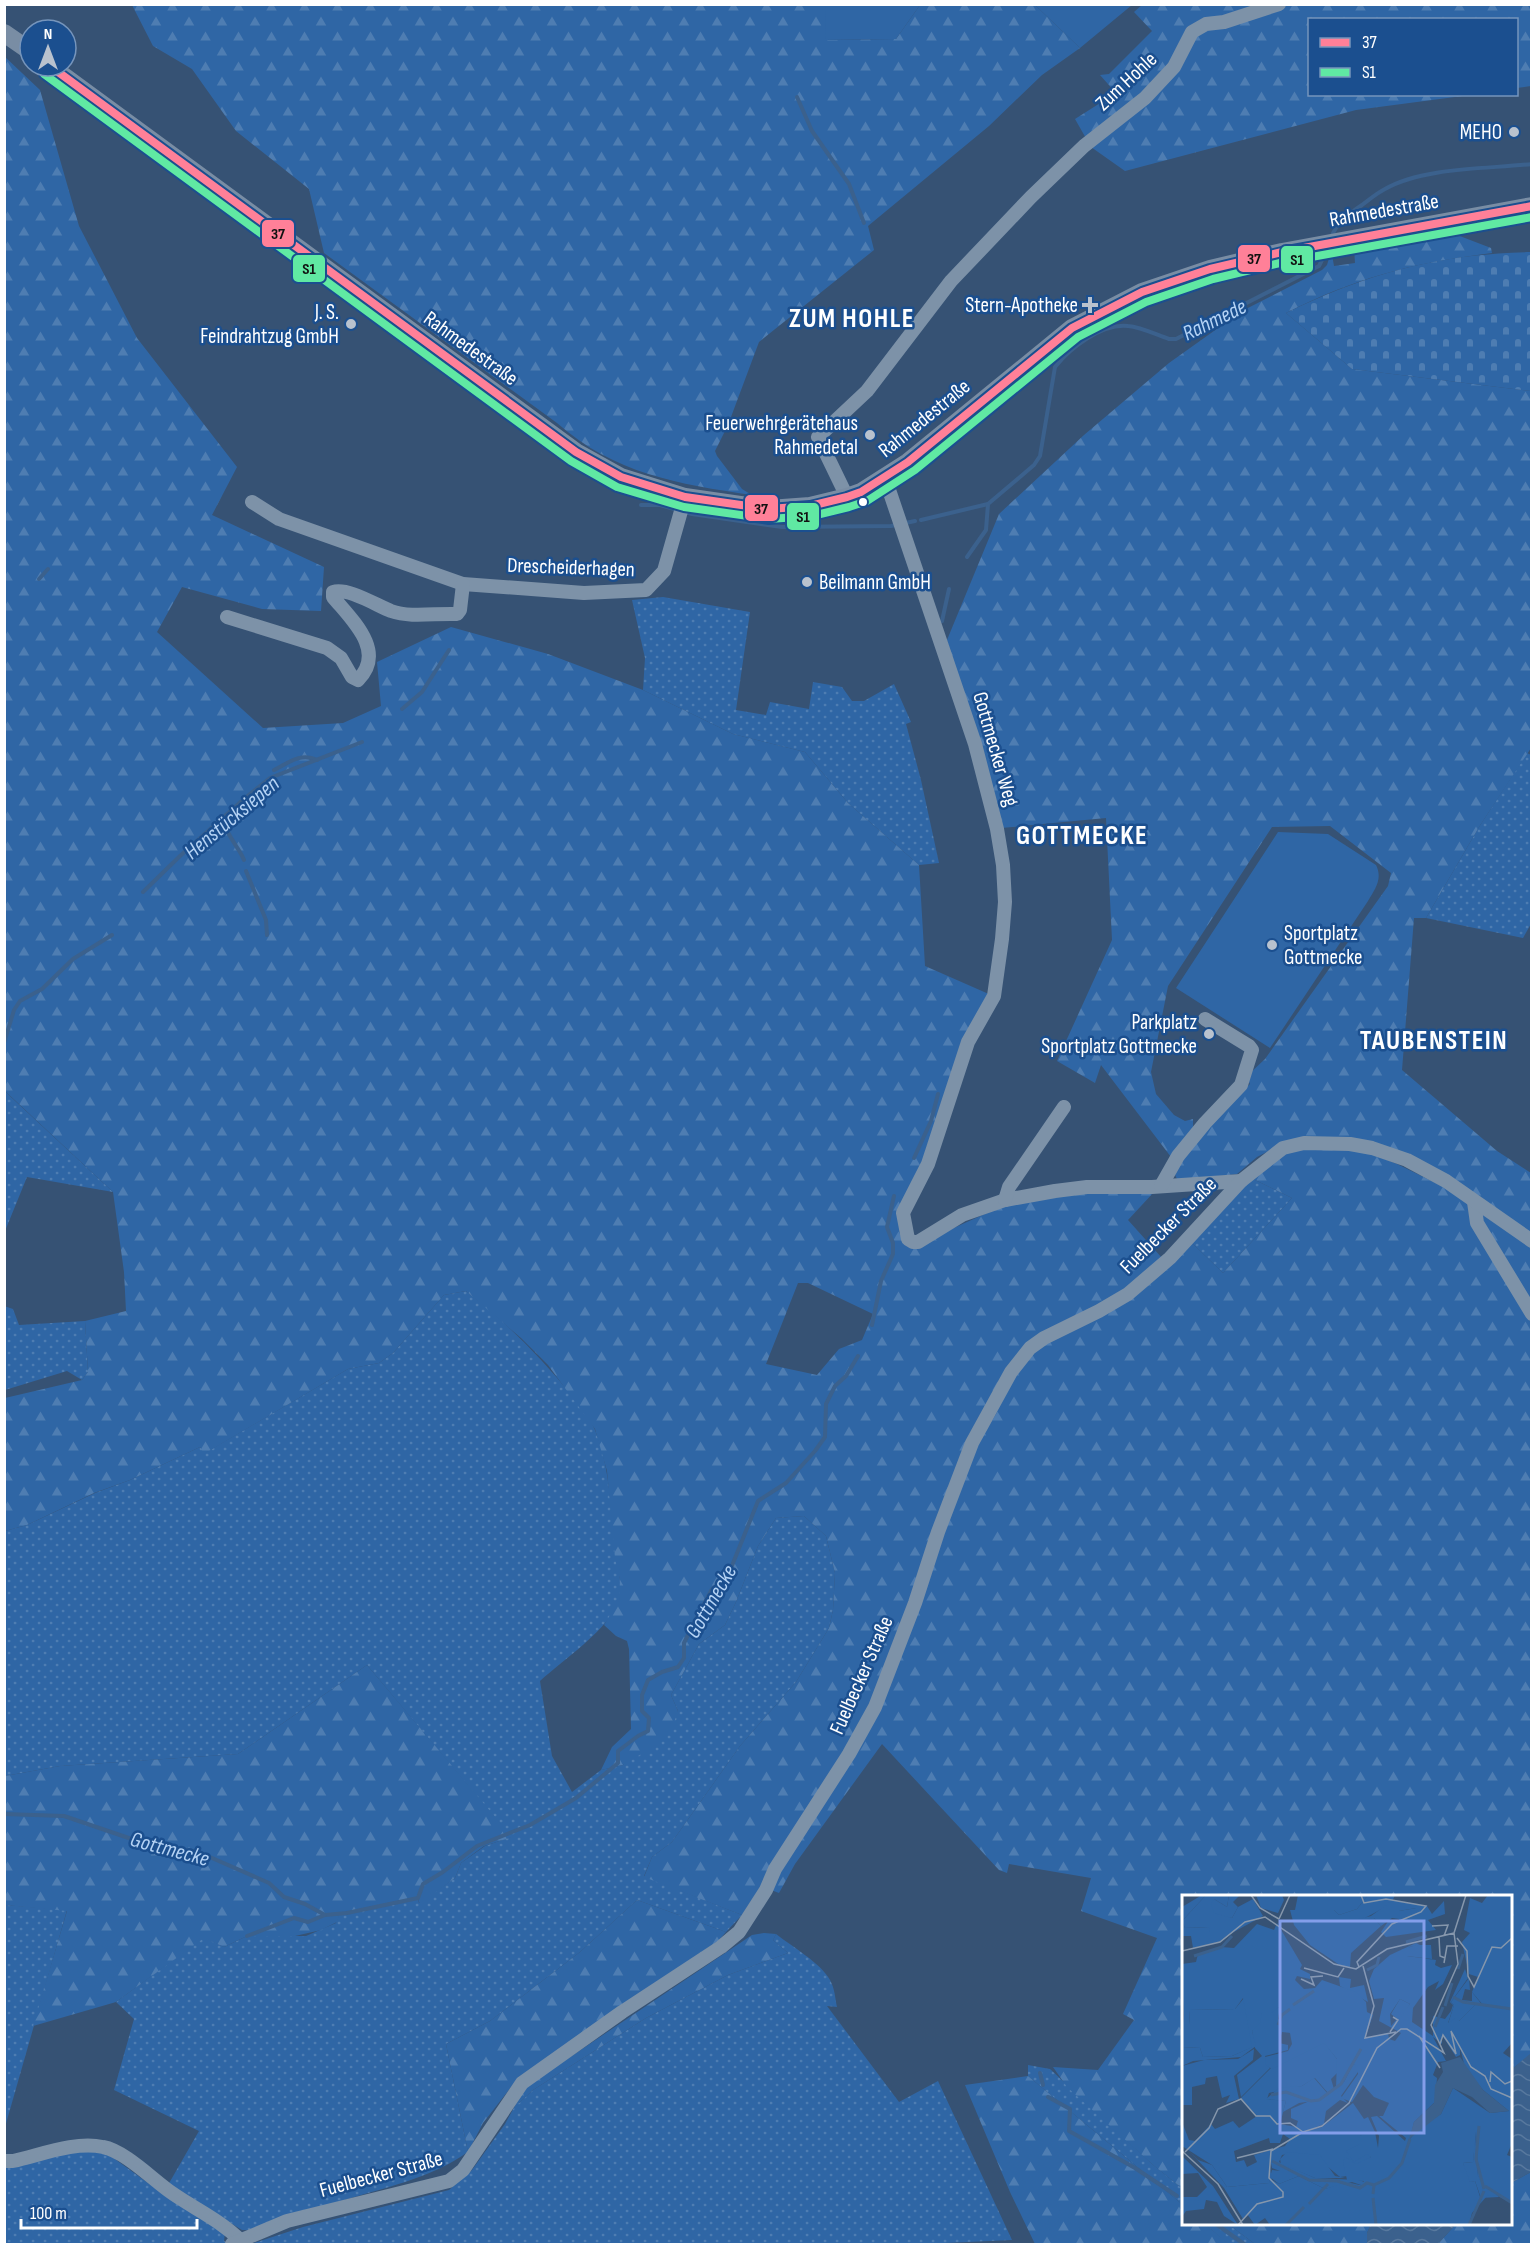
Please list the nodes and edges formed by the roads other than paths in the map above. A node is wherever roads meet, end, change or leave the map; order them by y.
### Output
1 (1279, 4) edge
2 (4, 33) edge
3 (18, 43) edge
4 (66, 78) edge
5 (1532, 206) edge
6 (885, 478) junction
7 (847, 497) junction
8 (252, 502) dead end
9 (682, 508) junction
10 (463, 584) junction
11 (227, 617) dead end
12 (1204, 1019) dead end
13 (1064, 1107) dead end
14 (1241, 1181) junction
15 (1161, 1186) junction
16 (1005, 1200) junction
17 (1474, 1202) junction
18 (1532, 1241) edge
19 (1532, 1314) edge
20 (4, 2161) edge
21 (236, 2242) edge

1 - 7 street, Zum Hohle
2 - 3 main road
4 - 9 main road, Rahmedestraße
5 - 6 main road, Rahmedestraße
6 - 7 main road, Rahmedestraße
6 - 16 street, Gottmecker Weg
7 - 9 main road, Rahmedestraße
8 - 10 street, Drescheiderhagen
9 - 10 street, Drescheiderhagen
10 - 11 street
12 - 15 street
13 - 16 street
14 - 15 street, Gottmecker Weg
14 - 17 street, Fuelbecker Straße
14 - 21 street, Fuelbecker Straße
15 - 16 street, Gottmecker Weg
17 - 18 street, Fuelbecker Straße
17 - 19 street
20 - 21 street

